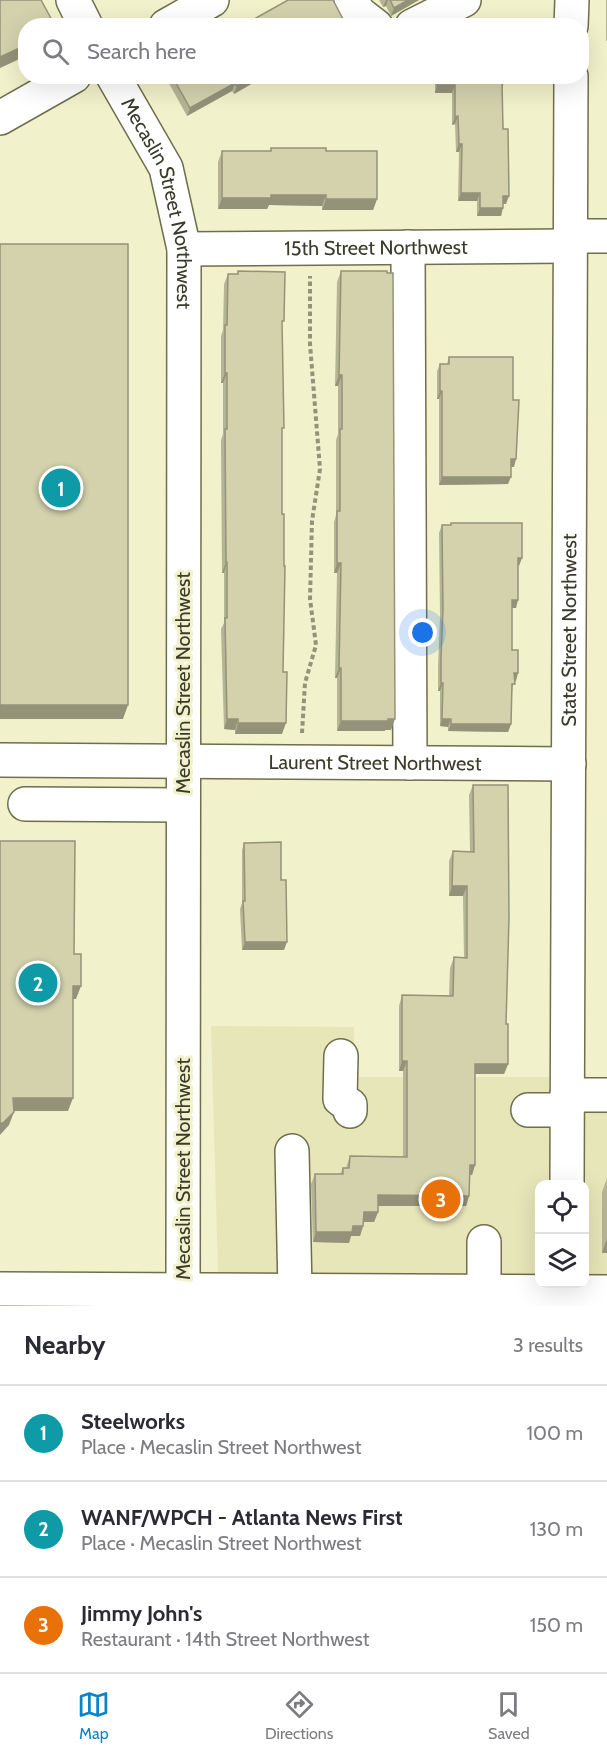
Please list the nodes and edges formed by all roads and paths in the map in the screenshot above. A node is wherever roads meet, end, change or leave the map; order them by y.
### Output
1 (73, 0) edge
2 (212, 0) edge
3 (351, 0) edge
4 (464, 0) edge
5 (572, 0) edge
6 (82, 18) edge
7 (180, 18) edge
8 (366, 18) edge
9 (428, 18) edge
10 (571, 18) edge
11 (60, 84) edge
12 (118, 84) edge
13 (571, 84) edge
14 (0, 118) edge
15 (607, 236) edge
16 (569, 241) junction
17 (408, 246) junction
18 (309, 248) junction
19 (184, 249) junction
20 (0, 760) edge
21 (183, 761) junction
22 (301, 762) junction
23 (410, 763) junction
24 (569, 764) junction
25 (25, 804) dead end
26 (183, 805) junction
27 (341, 1056) dead end
28 (607, 1095) edge
29 (567, 1102) junction
30 (528, 1110) dead end
31 (350, 1111) dead end
32 (292, 1151) dead end
33 (567, 1180) edge
34 (484, 1242) dead end
35 (0, 1290) edge
36 (295, 1291) junction
37 (607, 1292) edge
38 (566, 1294) edge
39 (476, 1297) edge
40 (183, 1298) edge

1 - 6 street
2 - 7 street
3 - 8 street
4 - 9 street
5 - 10 street
11 - 14 street
12 - 19 street, Mecaslin Street Northwest
13 - 16 street, State Street Northwest
15 - 16 street, 15th Street Northwest
16 - 17 street, 15th Street Northwest
16 - 24 street, State Street Northwest
17 - 18 street, 15th Street Northwest
17 - 23 street
18 - 19 street, 15th Street Northwest
18 - 22 path
19 - 21 street, Mecaslin Street Northwest
20 - 21 street, Laurent Street Northwest
21 - 22 street, Laurent Street Northwest
21 - 26 street, Mecaslin Street Northwest
22 - 23 street, Laurent Street Northwest
23 - 24 street, Laurent Street Northwest
24 - 29 street, State Street Northwest
25 - 26 street
26 - 40 street, Mecaslin Street Northwest
27 - 31 street
28 - 29 street
29 - 30 street
29 - 33 street, State Street Northwest
32 - 36 street
34 - 39 street
35 - 40 street
36 - 39 street
36 - 40 street
37 - 38 street
38 - 39 street

